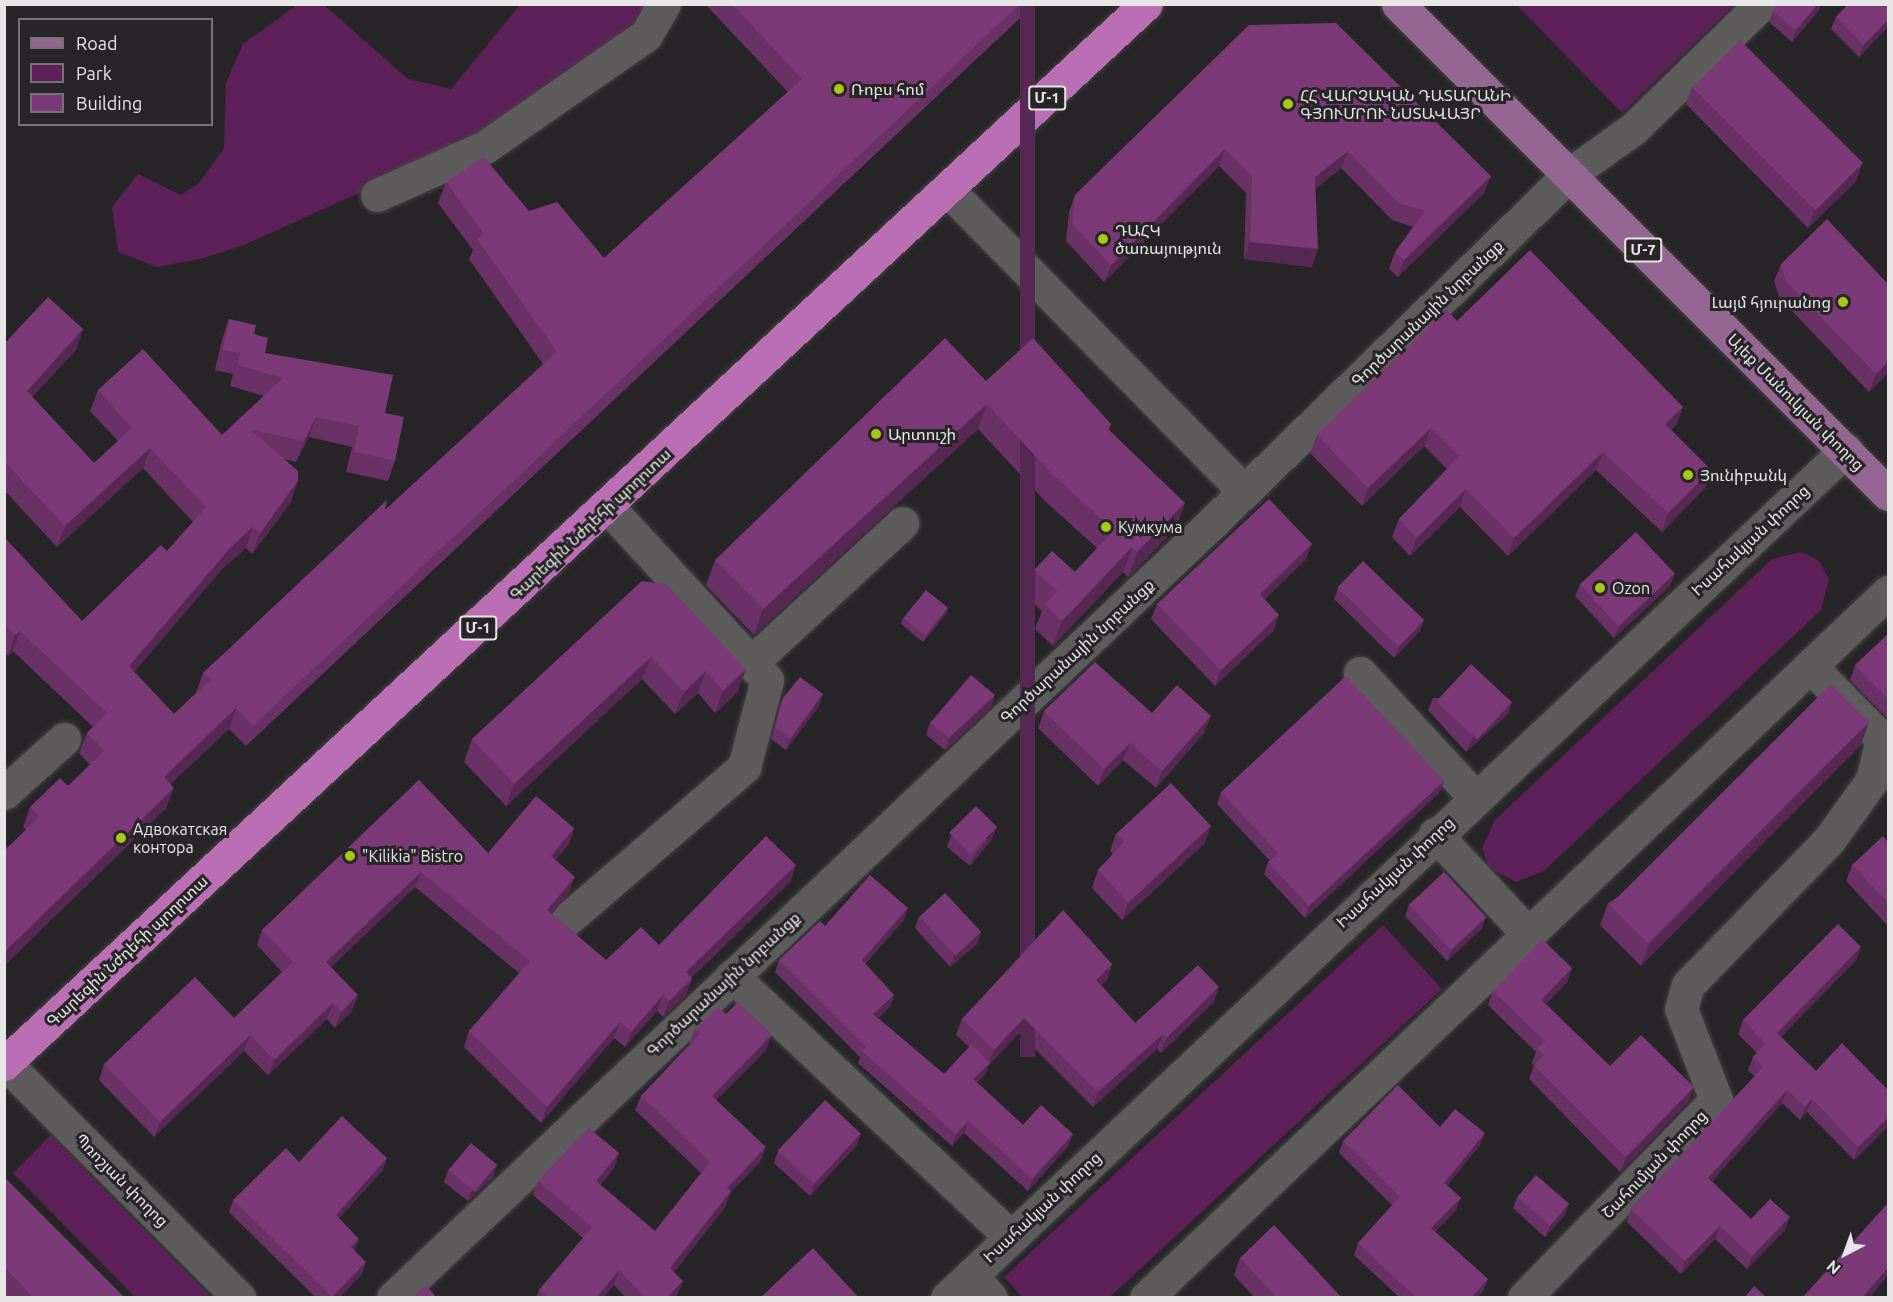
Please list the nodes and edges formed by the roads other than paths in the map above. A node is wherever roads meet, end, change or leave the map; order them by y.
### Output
1 (664, 4) edge
2 (1146, 4) edge
3 (1398, 4) edge
4 (1761, 4) edge
5 (1567, 176) junction
6 (948, 190) junction
7 (376, 195) dead end
8 (1846, 450) junction
9 (1884, 479) edge
10 (1244, 491) junction
11 (609, 508) junction
12 (902, 523) dead end
13 (1888, 592) edge
14 (752, 663) junction
15 (1811, 667) junction
16 (1360, 673) dead end
17 (64, 739) dead end
18 (4, 793) edge
19 (1474, 797) junction
20 (1435, 834) junction
21 (564, 922) edge
22 (1530, 936) junction
23 (732, 976) junction
24 (5, 1063) edge
25 (1011, 1237) junction
26 (981, 1286) edge
27 (239, 1298) edge
28 (393, 1298) edge
29 (947, 1298) edge
30 (1146, 1298) edge
31 (1524, 1298) edge

1 - 7 street
2 - 6 highway, Գարեգին Նժդեհի պողոտա / Մ-1
3 - 5 main road, Ալեք Մանուկյան փողոց / Մ-7
4 - 5 street, Գործարանային նրբանցք
5 - 8 main road, Ալեք Մանուկյան փողոց / Մ-7
5 - 10 street, Գործարանային նրբանցք
6 - 10 street
6 - 11 highway, Գարեգին Նժդեհի պողոտա / Մ-1
8 - 9 main road, Ալեք Մանուկյան փողոց / Մ-7
8 - 19 street, Իսահակյան փողոց
10 - 23 street, Գործարանային նրբանցք
11 - 14 street
11 - 24 highway, Գարեգին Նժդեհի պողոտա / Մ-1
12 - 14 street
13 - 15 street
14 - 21 street
15 - 22 street
15 - 31 street, Շահումյան փողոց
16 - 19 street
17 - 18 street
19 - 20 street, Իսահակյան փողոց
20 - 22 street
20 - 25 street, Իսահակյան փողոց
22 - 30 street
23 - 25 street
23 - 28 street, Գործարանային նրբանցք
24 - 27 street, Պռոշյան փողոց
25 - 26 street, Իսահակյան փողոց
26 - 29 street, Իսահակյան փողոց

